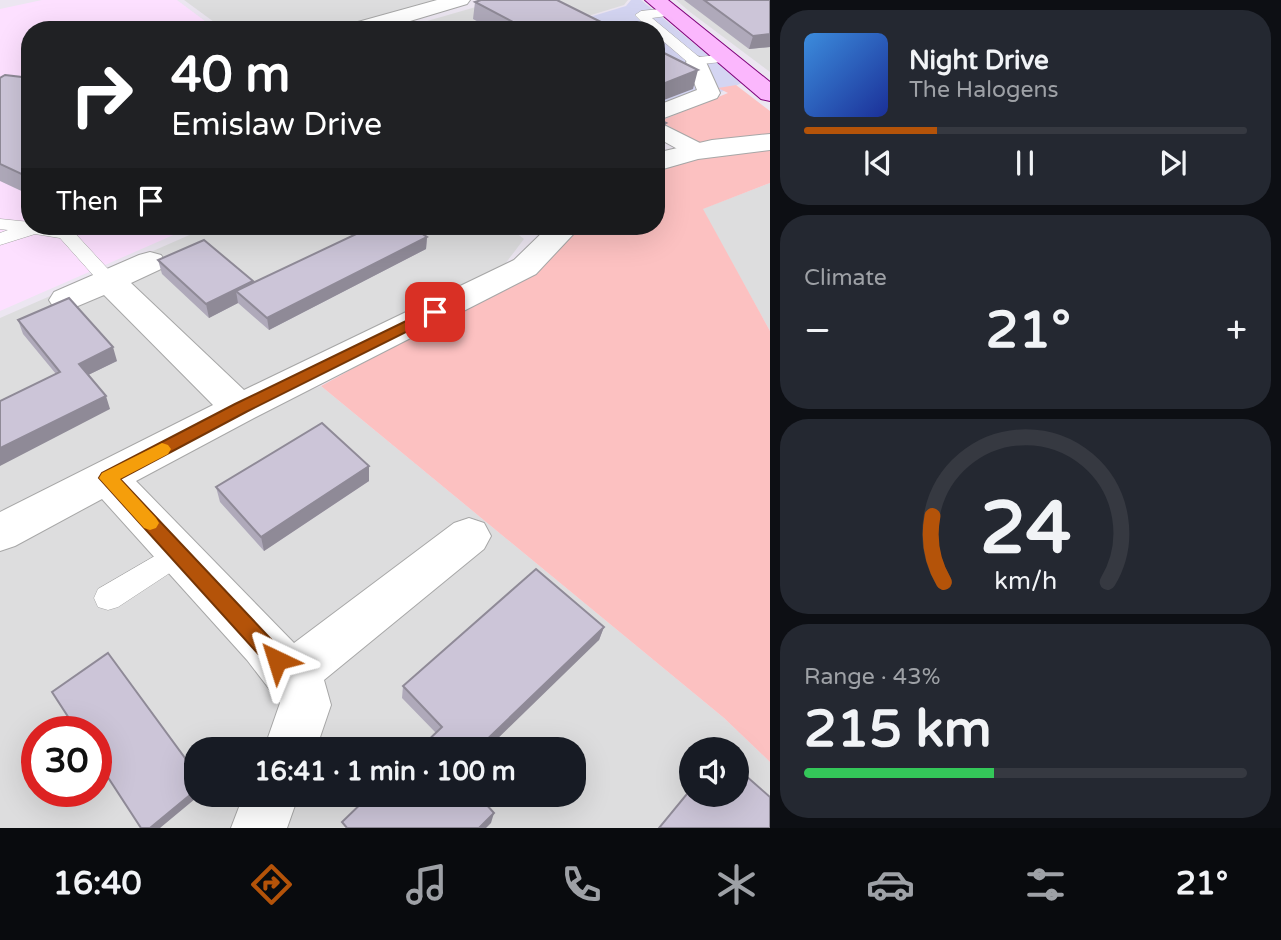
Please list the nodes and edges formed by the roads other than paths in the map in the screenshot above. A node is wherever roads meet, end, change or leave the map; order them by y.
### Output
1 (460, 0) edge
2 (663, 6) edge
3 (386, 21) edge
4 (648, 21) edge
5 (665, 36) edge
6 (727, 58) junction
7 (696, 62) junction
8 (770, 93) edge
9 (665, 110) edge
10 (665, 133) edge
11 (770, 142) edge
12 (698, 152) junction
13 (665, 161) edge
14 (0, 224) edge
15 (21, 226) edge
16 (21, 232) edge
17 (67, 235) edge
18 (557, 235) edge
19 (0, 239) edge
20 (150, 262) dead end
21 (109, 281) junction
22 (66, 300) edge
23 (240, 408) junction
24 (108, 478) junction
25 (0, 533) edge
26 (469, 536) dead end
27 (179, 553) junction
28 (108, 598) dead end
29 (290, 676) junction
30 (294, 737) edge
31 (267, 807) edge
32 (259, 828) edge

1 - 3 street
2 - 4 lane
2 - 6 main road
5 - 7 lane
6 - 7 lane
6 - 8 main road
7 - 9 street
10 - 12 street
11 - 12 street
12 - 13 street
14 - 15 lane
16 - 19 lane
17 - 21 lane
18 - 23 street
20 - 21 street
21 - 22 street
21 - 23 street
23 - 24 street
24 - 25 street
24 - 27 street
26 - 29 street
27 - 28 lane
27 - 29 street
29 - 30 street
31 - 32 street

